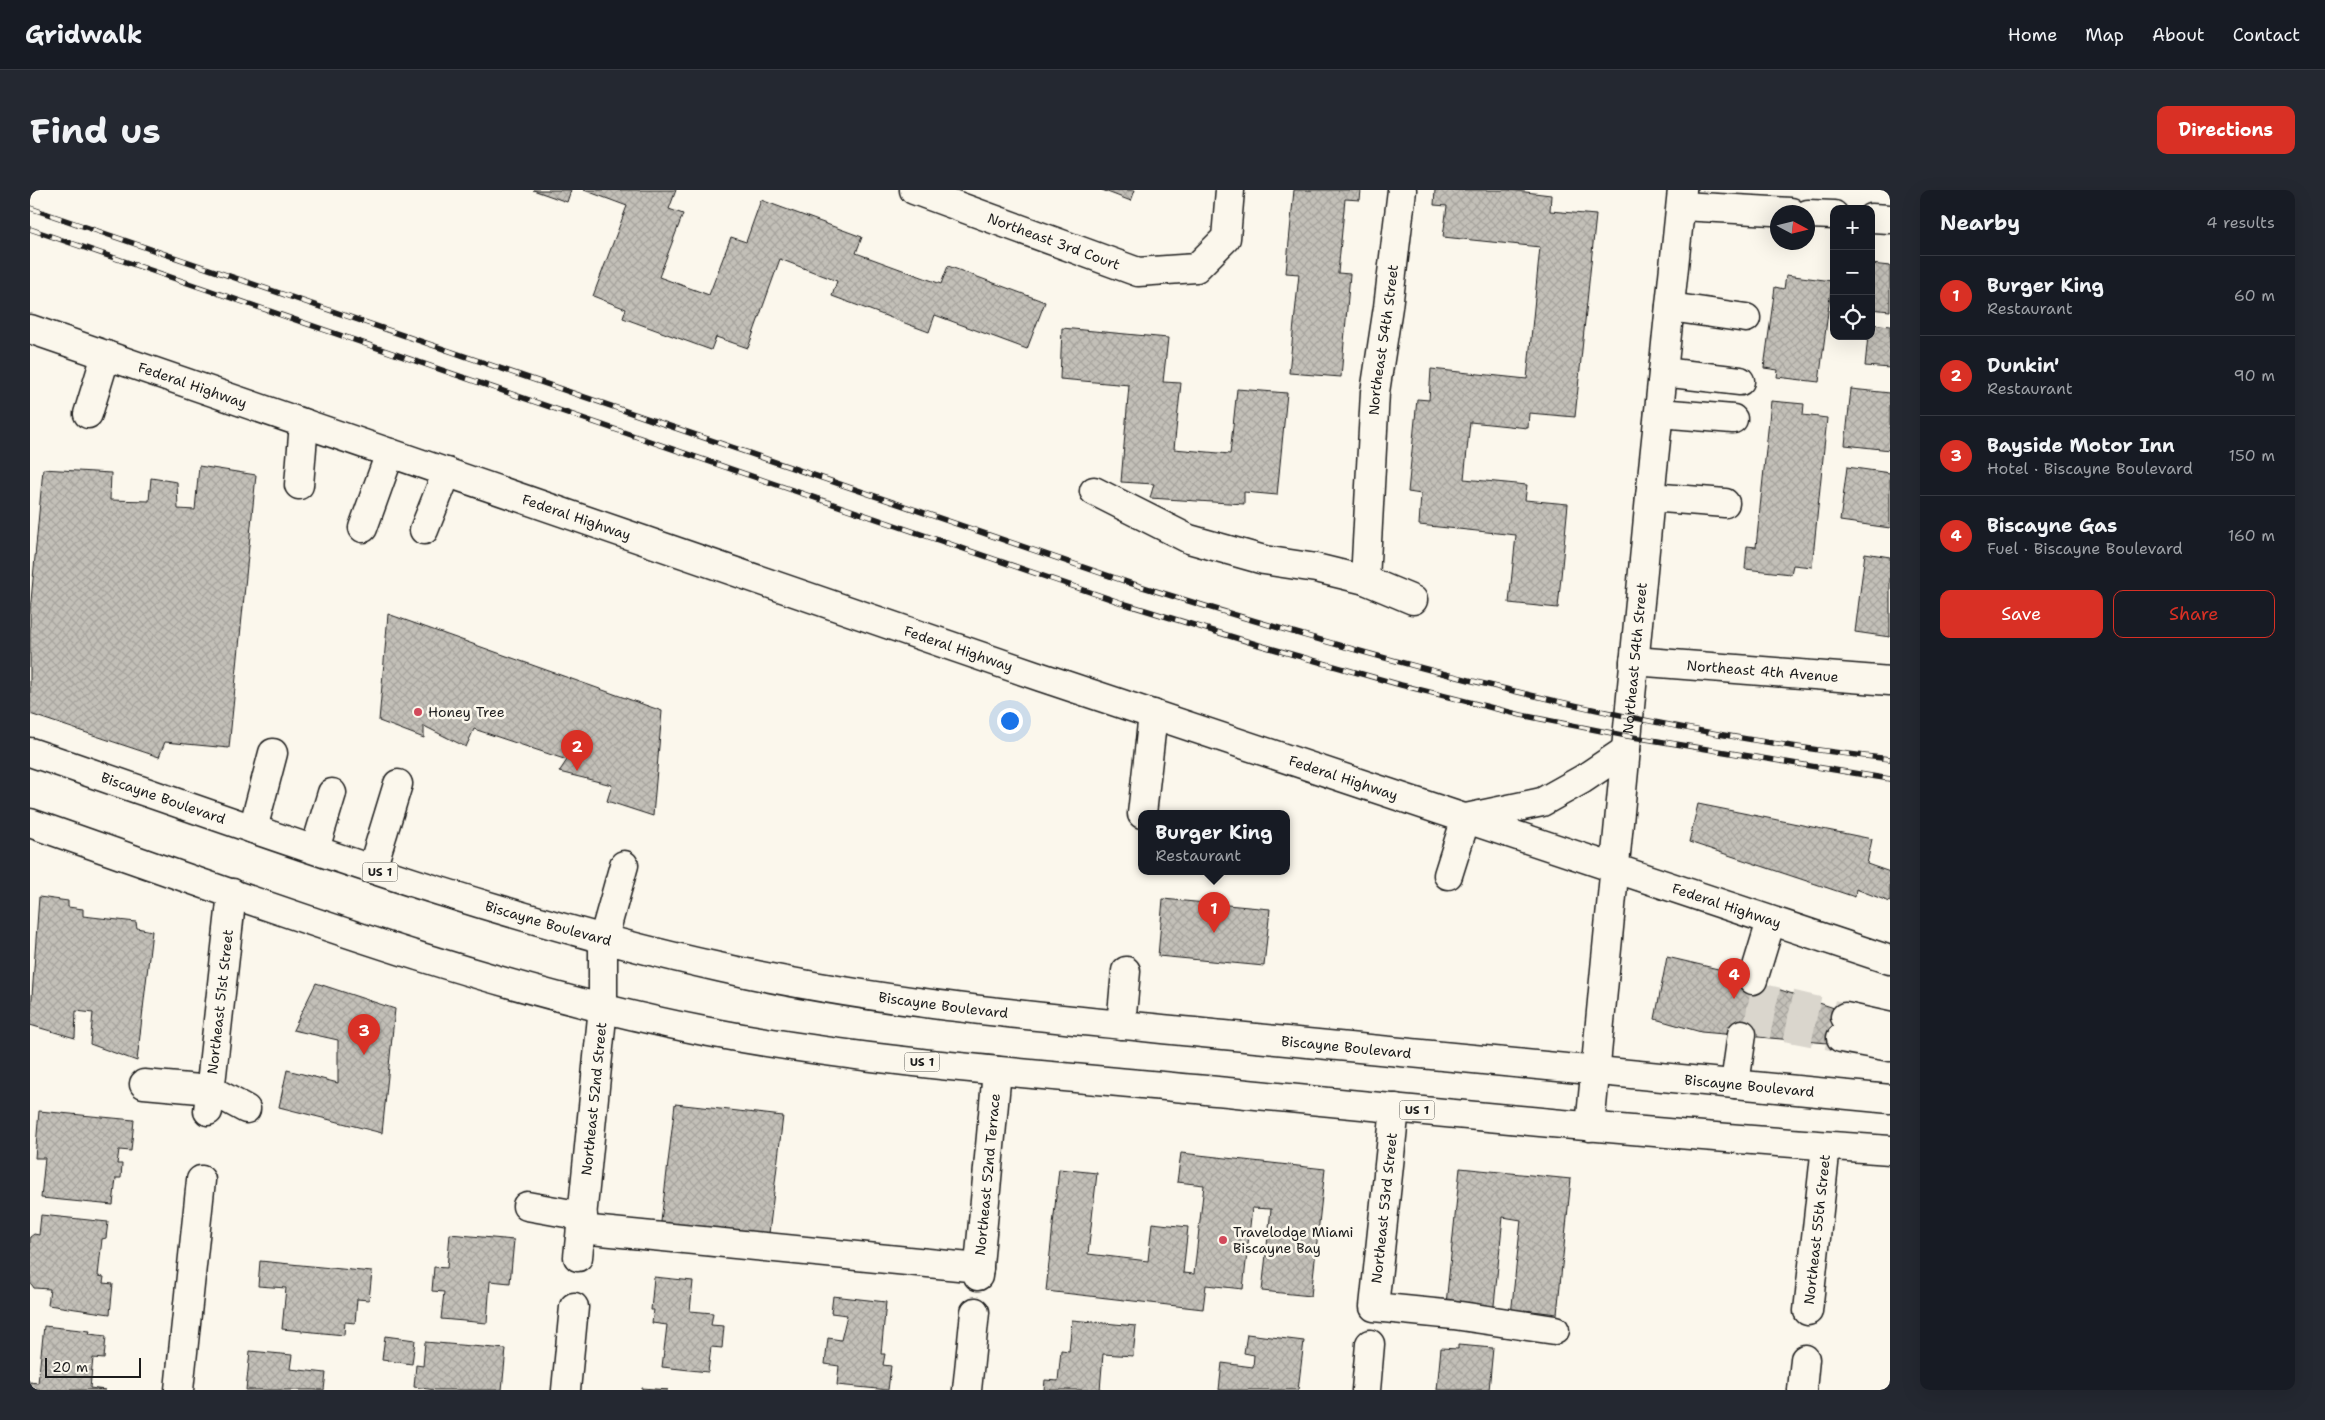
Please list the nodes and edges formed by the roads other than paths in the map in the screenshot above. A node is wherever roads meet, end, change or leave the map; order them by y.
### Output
1 (914, 190) edge
2 (1230, 190) edge
3 (1402, 190) edge
4 (1682, 198) edge
5 (1770, 209) edge
6 (1815, 214) edge
7 (1830, 215) edge
8 (1875, 218) edge
9 (1890, 219) edge
10 (1670, 307) junction
11 (1746, 318) dead end
12 (31, 332) edge
13 (106, 355) junction
14 (1663, 372) junction
15 (1740, 381) dead end
16 (1659, 413) junction
17 (88, 414) dead end
18 (1733, 419) dead end
19 (304, 423) junction
20 (390, 453) junction
21 (447, 472) junction
22 (299, 486) dead end
23 (1094, 490) dead end
24 (1650, 497) junction
25 (1725, 503) dead end
26 (363, 528) dead end
27 (424, 530) dead end
28 (1365, 580) junction
29 (1413, 600) dead end
30 (1634, 661) junction
31 (1890, 681) edge
32 (1153, 714) junction
33 (1626, 750) junction
34 (30, 752) edge
35 (273, 753) dead end
36 (398, 784) dead end
37 (332, 793) dead end
38 (1142, 810) edge
39 (1466, 818) junction
40 (30, 823) edge
41 (253, 828) junction
42 (315, 849) junction
43 (624, 865) dead end
44 (372, 869) junction
45 (1616, 869) junction
46 (1448, 875) dead end
47 (232, 893) junction
48 (1772, 921) junction
49 (603, 940) junction
50 (1890, 960) edge
51 (1126, 971) dead end
52 (1753, 980) dead end
53 (603, 1008) junction
54 (1121, 1025) junction
55 (1890, 1027) edge
56 (1742, 1034) dead end
57 (1890, 1047) edge
58 (997, 1071) junction
59 (1596, 1071) junction
60 (144, 1084) dead end
61 (1735, 1084) junction
62 (1890, 1099) edge
63 (210, 1100) junction
64 (1394, 1108) junction
65 (246, 1109) dead end
66 (1590, 1127) junction
67 (1826, 1146) junction
68 (1890, 1150) edge
69 (201, 1180) dead end
70 (527, 1206) dead end
71 (582, 1223) junction
72 (578, 1257) dead end
73 (574, 1307) dead end
74 (975, 1312) dead end
75 (1808, 1312) dead end
76 (1555, 1330) dead end
77 (1370, 1344) dead end
78 (1805, 1359) dead end
79 (179, 1390) edge
80 (566, 1390) edge
81 (967, 1390) edge
82 (1366, 1390) edge
83 (1802, 1390) edge

1 - 2 main road, Northeast 3rd Court
3 - 28 main road, Northeast 54th Street
4 - 5 main road
4 - 10 main road, Northeast 54th Street
6 - 7 main road
8 - 9 main road
10 - 11 main road
10 - 14 main road, Northeast 54th Street
12 - 13 main road, Federal Highway
13 - 17 main road
13 - 19 main road, Federal Highway
14 - 15 main road
14 - 16 main road, Northeast 54th Street
16 - 18 main road
16 - 24 main road, Northeast 54th Street
19 - 20 main road, Federal Highway
19 - 22 main road
20 - 21 main road, Federal Highway
20 - 26 main road
21 - 27 main road
21 - 32 main road, Federal Highway
23 - 28 main road
24 - 25 main road
24 - 30 main road, Northeast 54th Street
28 - 29 main road
30 - 31 main road, Northeast 4th Avenue
30 - 33 main road, Northeast 54th Street
32 - 38 main road
32 - 39 main road, Federal Highway
33 - 39 main road
33 - 45 main road, Northeast 54th Street
34 - 41 main road, Biscayne Boulevard / US 1
35 - 41 main road
36 - 44 main road
37 - 42 main road
39 - 45 main road, Federal Highway
39 - 46 main road
40 - 47 main road, US 1
41 - 42 main road, Biscayne Boulevard / US 1
42 - 44 main road, Biscayne Boulevard / US 1
43 - 49 main road, Northeast 52nd Street
44 - 49 main road, Biscayne Boulevard / US 1
45 - 48 main road, Federal Highway
45 - 59 main road, Northeast 54th Street
47 - 53 main road, US 1
47 - 63 main road, Northeast 51st Street
48 - 50 main road, Federal Highway
48 - 52 main road
49 - 53 main road, Northeast 52nd Street
49 - 54 main road, Biscayne Boulevard / US 1
51 - 54 main road
53 - 58 main road, US 1
53 - 71 main road, Northeast 52nd Street
54 - 59 main road, Biscayne Boulevard / US 1
55 - 57 main road
56 - 61 main road
58 - 64 main road, US 1
58 - 71 main road, Northeast 52nd Terrace
59 - 61 main road, Biscayne Boulevard / US 1
59 - 66 main road, Northeast 54th Street
60 - 63 main road
61 - 62 main road, Biscayne Boulevard / US 1
63 - 65 main road
64 - 66 main road, US 1
64 - 76 main road, Northeast 53rd Street
66 - 67 main road, US 1
67 - 68 main road, US 1
67 - 75 main road, Northeast 55th Street
69 - 79 main road
70 - 71 main road
71 - 72 main road, Northeast 52nd Street
73 - 80 main road
74 - 81 main road
77 - 82 main road
78 - 83 main road

